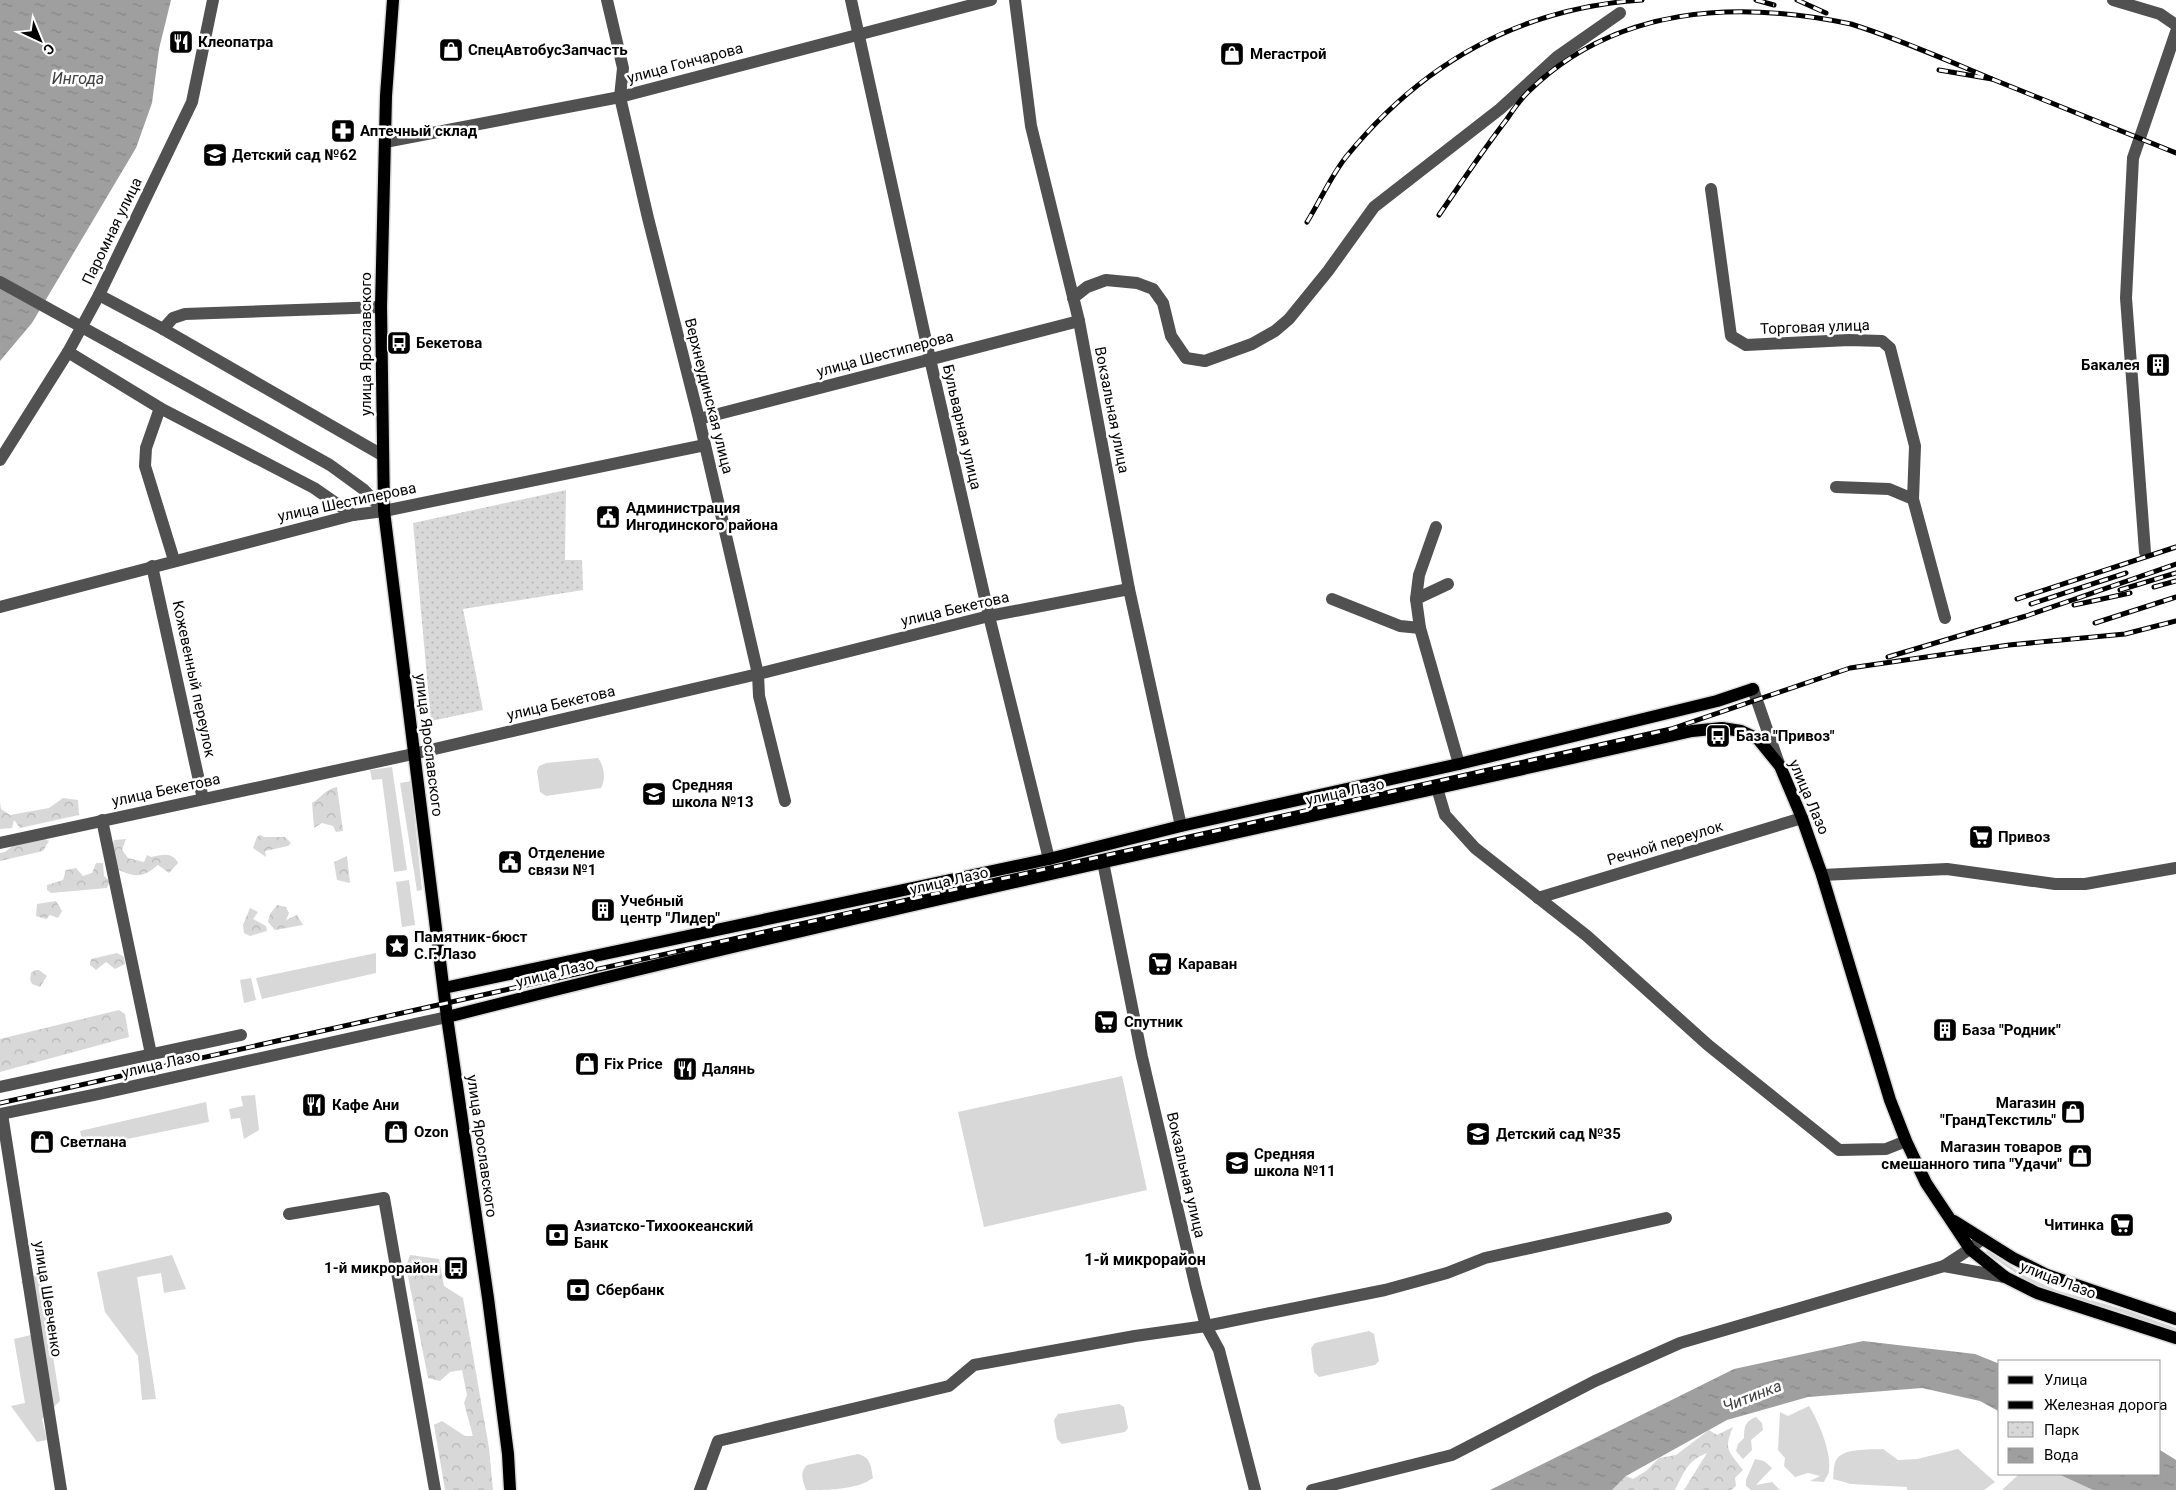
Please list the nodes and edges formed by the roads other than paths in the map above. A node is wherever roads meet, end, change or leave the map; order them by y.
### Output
1 (213, 0) edge
2 (393, 0) edge
3 (606, 0) edge
4 (851, 0) edge
5 (991, 0) edge
6 (1015, 0) edge
7 (2113, 0) edge
8 (1620, 13) dead end
9 (2176, 25) edge
10 (2176, 32) edge
11 (859, 34) junction
12 (620, 97) junction
13 (385, 142) junction
14 (1712, 190) dead end
15 (0, 282) edge
16 (100, 295) junction
17 (1073, 298) junction
18 (381, 307) junction
19 (1079, 321) junction
20 (162, 329) junction
21 (68, 352) junction
22 (930, 359) junction
23 (160, 408) junction
24 (699, 419) junction
25 (705, 445) junction
26 (382, 455) junction
27 (0, 460) edge
28 (1836, 487) dead end
29 (1913, 498) junction
30 (384, 511) junction
31 (353, 515) junction
32 (1436, 527) dead end
33 (2145, 552) dead end
34 (174, 560) junction
35 (152, 566) junction
36 (1448, 584) dead end
37 (1129, 589) junction
38 (1332, 599) dead end
39 (1416, 599) junction
40 (0, 607) edge
41 (989, 616) junction
42 (1945, 618) dead end
43 (1420, 628) junction
44 (758, 674) junction
45 (1753, 689) joint
46 (414, 754) junction
47 (1459, 764) junction
48 (1780, 766) junction
49 (1437, 788) junction
50 (203, 799) junction
51 (785, 801) dead end
52 (1802, 818) junction
53 (102, 820) junction
54 (1181, 826) junction
55 (0, 843) edge
56 (1049, 859) junction
57 (1103, 862) junction
58 (2176, 868) edge
59 (1822, 875) junction
60 (1538, 898) junction
61 (444, 988) junction
62 (447, 1016) junction
63 (241, 1035) dead end
64 (151, 1054) junction
65 (0, 1087) edge
66 (1, 1114) edge
67 (1906, 1141) junction
68 (288, 1214) dead end
69 (1666, 1218) dead end
70 (1950, 1219) junction
71 (1982, 1239) junction
72 (1970, 1249) junction
73 (1944, 1266) junction
74 (2005, 1277) junction
75 (2176, 1319) edge
76 (1206, 1326) junction
77 (2176, 1338) edge
78 (62, 1490) edge
79 (435, 1490) edge
80 (510, 1490) edge
81 (700, 1490) edge
82 (1255, 1490) edge
83 (1312, 1490) edge

1 - 16 street, Паромная улица
2 - 13 main road, улица Ярославского
3 - 12 street, Верхнеудинская улица
4 - 11 street, Бульварная улица
5 - 11 street, улица Гончарова
6 - 17 street, Вокзальная улица
7 - 9 street
8 - 17 street
10 - 33 street
11 - 12 street, улица Гончарова
11 - 22 street, Бульварная улица
12 - 13 street, улица Гончарова
12 - 24 street, Верхнеудинская улица
13 - 18 main road, улица Ярославского
14 - 29 street, Торговая улица
15 - 30 street, bridge
16 - 20 street
16 - 21 street, Паромная улица
17 - 19 street, Вокзальная улица
18 - 20 street
18 - 26 main road, улица Ярославского
19 - 22 street, улица Шестиперова
19 - 37 street, Вокзальная улица
20 - 26 street
21 - 23 street
21 - 27 street, Паромная улица
22 - 24 street, улица Шестиперова
22 - 41 street, Бульварная улица
23 - 31 street
23 - 34 street
24 - 25 street, Верхнеудинская улица
25 - 30 street, улица Шестиперова
25 - 44 street, Верхнеудинская улица
26 - 30 main road, улица Ярославского
28 - 29 street
29 - 42 street, Торговая улица
30 - 31 street, улица Шестиперова
30 - 46 main road, улица Ярославского
31 - 34 street, улица Шестиперова
32 - 39 street
34 - 35 street, улица Шестиперова
35 - 40 street, улица Шестиперова
35 - 50 street, Кожевенный переулок
36 - 39 street
37 - 41 street, улица Бекетова
37 - 54 street, Вокзальная улица
38 - 43 street
39 - 43 street
41 - 44 street, улица Бекетова
41 - 56 street, Бульварная улица
43 - 47 street
44 - 46 street, улица Бекетова
44 - 51 street, Верхнеудинская улица
45 - 47 main road, улица Лазо
45 - 48 street
46 - 50 street, улица Бекетова
46 - 61 main road, улица Ярославского
47 - 54 main road, улица Лазо
48 - 49 main road, улица Лазо
48 - 52 main road, улица Лазо
49 - 57 main road, улица Лазо
49 - 60 street
50 - 53 street, улица Бекетова
52 - 59 main road, улица Лазо
52 - 60 street, Речной переулок
53 - 55 street, улица Бекетова
53 - 64 street
54 - 56 main road, улица Лазо
56 - 61 main road, улица Лазо
57 - 62 main road, улица Лазо
57 - 76 street, Вокзальная улица
58 - 59 street
59 - 67 main road, улица Лазо
60 - 67 street
61 - 62 main road, улица Ярославского
62 - 66 street, улица Лазо
62 - 80 main road, улица Ярославского
63 - 64 street
64 - 65 street
66 - 78 street, улица Шевченко
67 - 70 main road, улица Лазо
68 - 79 street
69 - 76 street
70 - 71 main road, улица Лазо
70 - 72 main road, улица Лазо
71 - 72 street
71 - 75 main road, улица Лазо
72 - 73 street
72 - 74 main road, улица Лазо
73 - 74 street
73 - 83 street
74 - 77 main road, улица Лазо
76 - 81 street
76 - 82 street, Вокзальная улица

